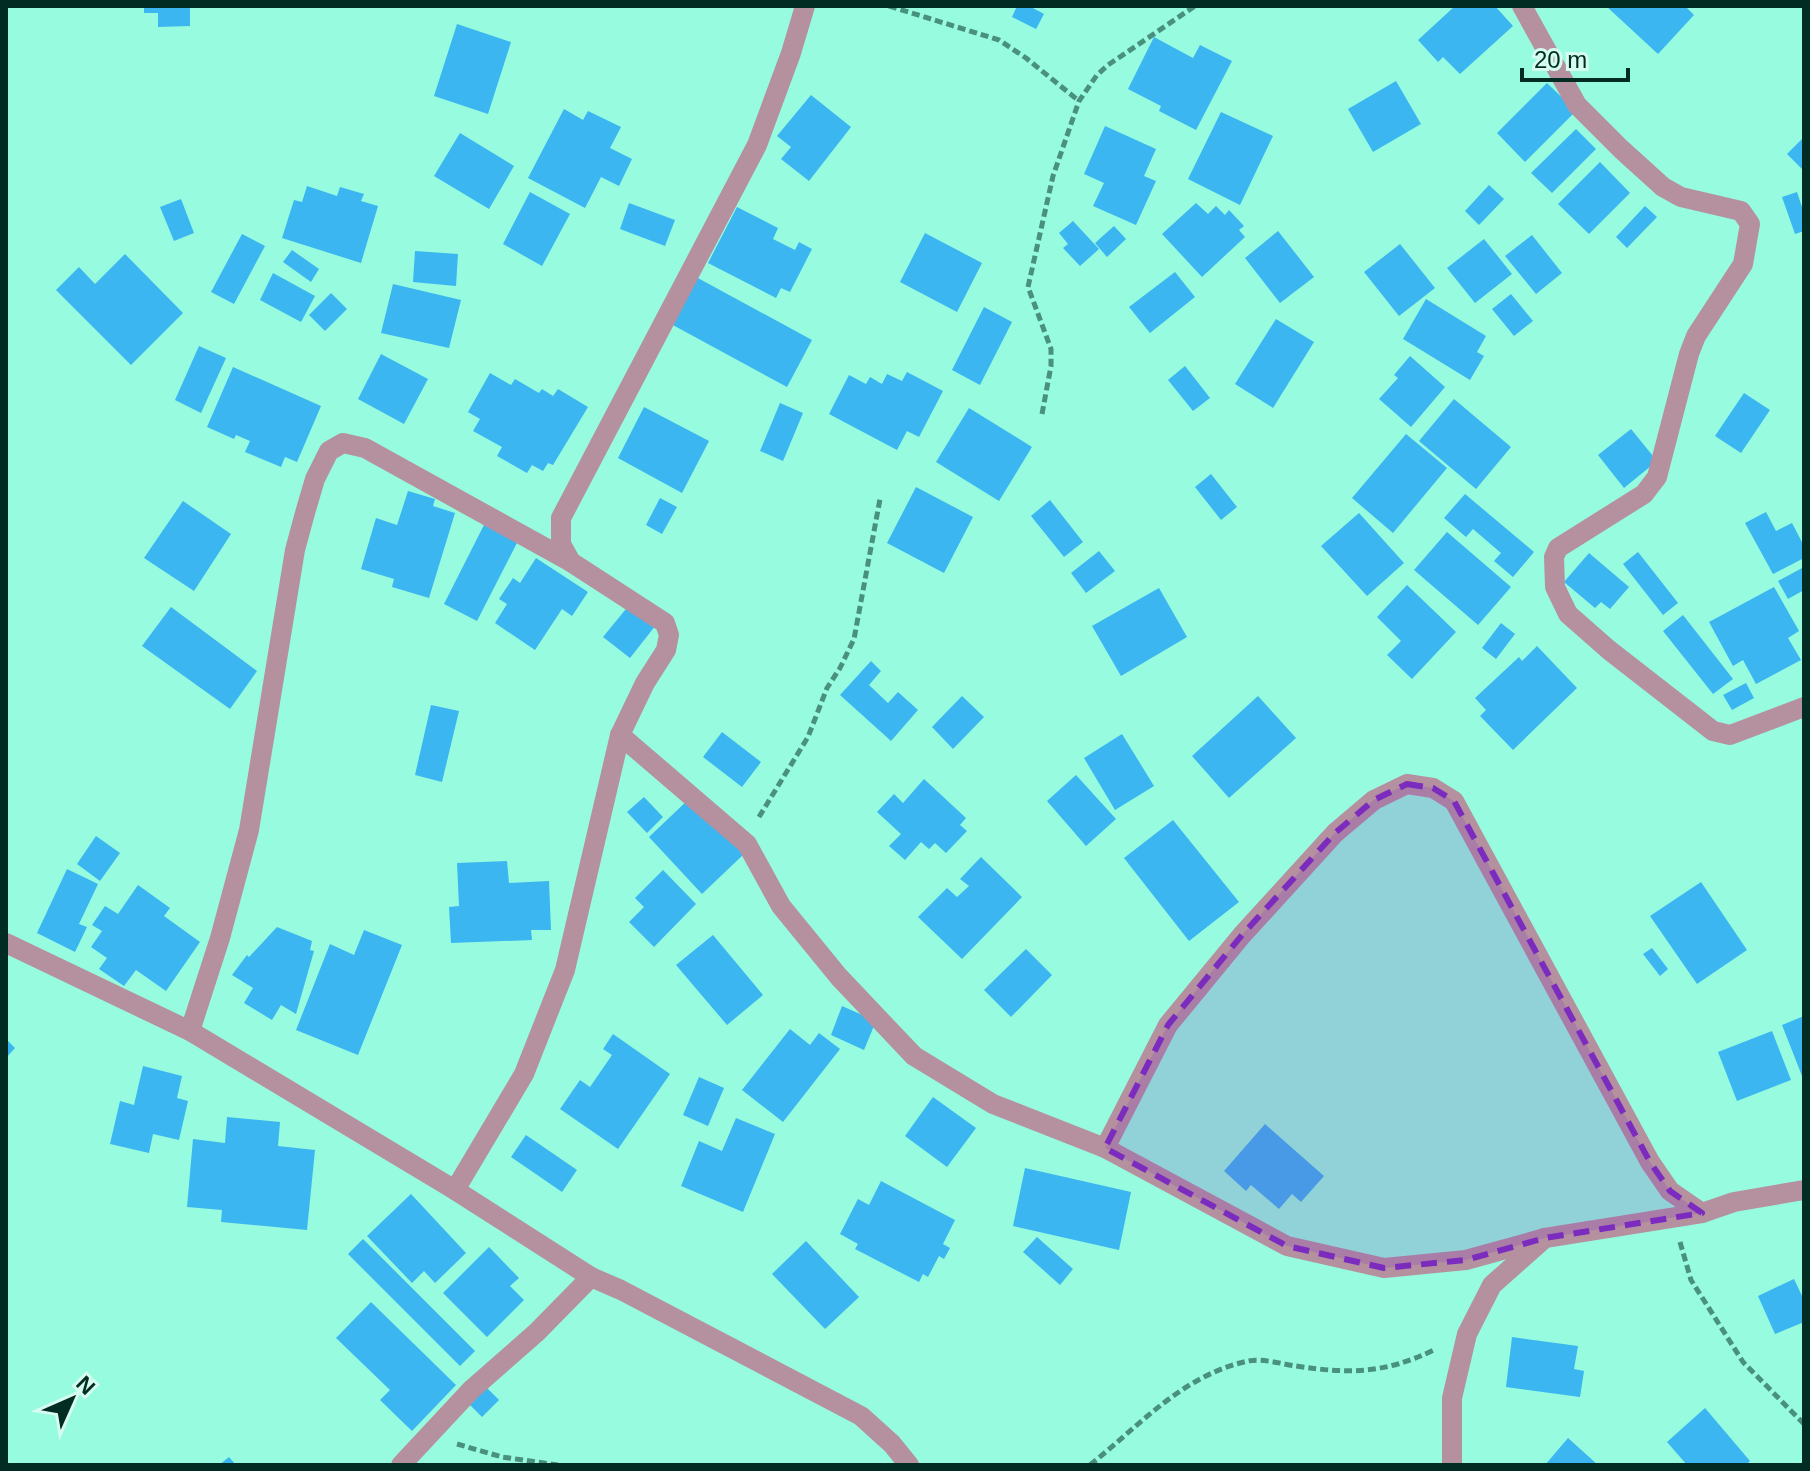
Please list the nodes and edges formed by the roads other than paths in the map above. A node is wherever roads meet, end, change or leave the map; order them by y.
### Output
1 (805, 6) edge
2 (1522, 6) edge
3 (571, 562) junction
4 (1804, 707) edge
5 (620, 735) junction
6 (6, 943) edge
7 (190, 1031) junction
8 (1105, 1148) junction
9 (455, 1190) junction
10 (1804, 1190) edge
11 (1702, 1213) junction
12 (1545, 1238) junction
13 (591, 1277) junction
14 (401, 1465) edge
15 (909, 1465) edge
16 (1452, 1465) edge

1 - 3 street
2 - 4 street
3 - 5 street
3 - 7 street
5 - 8 street
5 - 9 street
6 - 7 street
7 - 9 street
8 - 11 street
8 - 12 street
9 - 13 street
10 - 11 street
11 - 12 street
12 - 16 street
13 - 14 street
13 - 15 street

